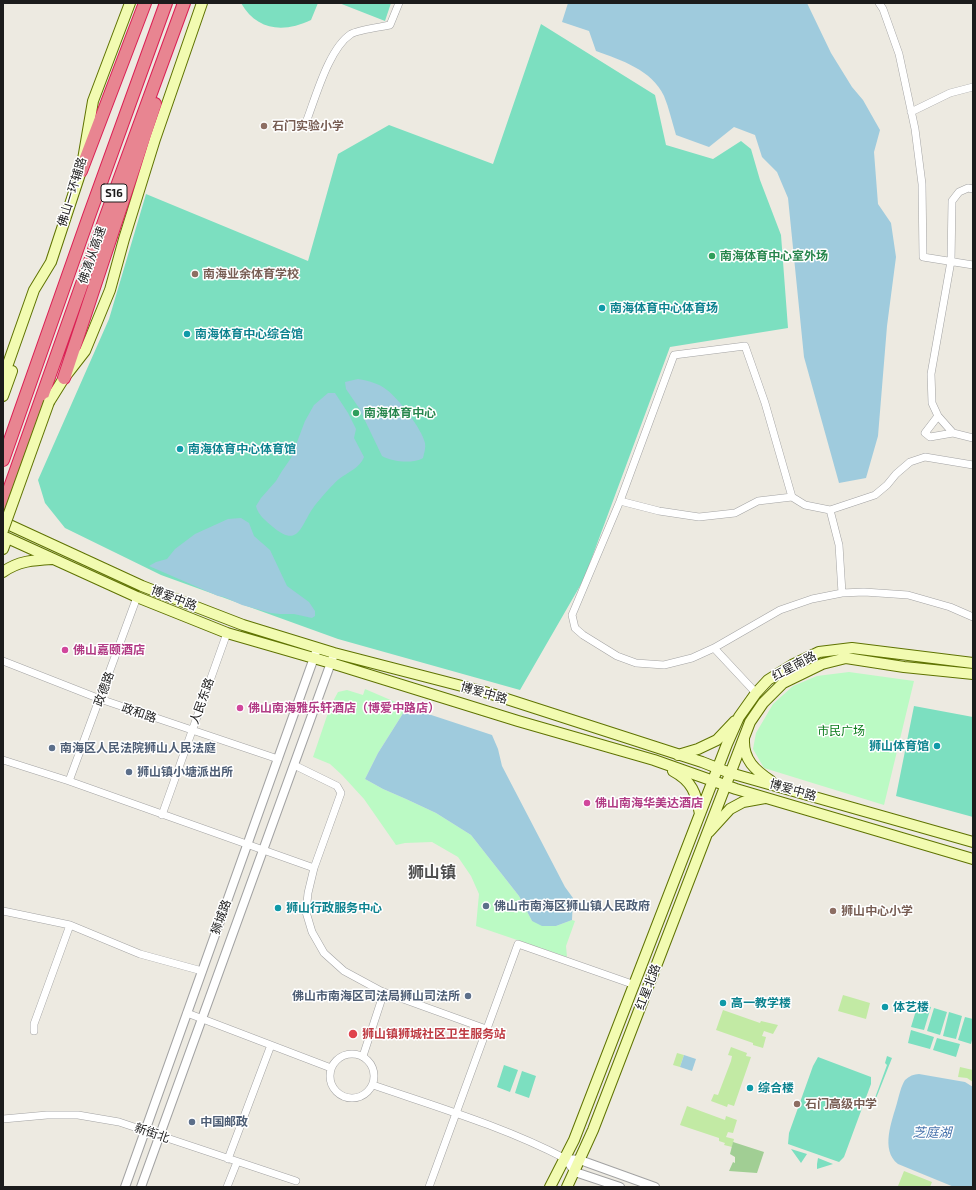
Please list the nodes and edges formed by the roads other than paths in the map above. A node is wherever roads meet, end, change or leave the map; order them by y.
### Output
1 (130, 3) edge
2 (145, 3) edge
3 (166, 3) edge
4 (184, 3) edge
5 (202, 3) edge
6 (399, 3) edge
7 (879, 3) edge
8 (973, 87) edge
9 (911, 112) junction
10 (305, 125) dead end
11 (81, 171) junction
12 (973, 189) edge
13 (951, 261) junction
14 (51, 262) junction
15 (973, 265) edge
16 (3, 378) edge
17 (64, 378) junction
18 (3, 396) edge
19 (938, 416) junction
20 (953, 433) junction
21 (973, 438) edge
22 (3, 460) edge
23 (973, 465) edge
24 (792, 497) junction
25 (620, 501) junction
26 (3, 508) edge
27 (830, 510) junction
28 (3, 522) edge
29 (4, 535) edge
30 (3, 549) edge
31 (54, 559) junction
32 (3, 572) edge
33 (842, 593) junction
34 (137, 597) junction
35 (973, 617) edge
36 (227, 633) junction
37 (318, 648) junction
38 (714, 648) junction
39 (334, 653) junction
40 (314, 658) junction
41 (3, 661) edge
42 (973, 662) edge
43 (330, 663) junction
44 (973, 674) edge
45 (756, 693) junction
46 (100, 699) junction
47 (739, 717) junction
48 (191, 731) junction
49 (744, 735) junction
50 (678, 755) junction
51 (278, 759) junction
52 (3, 760) edge
53 (654, 760) junction
54 (294, 765) junction
55 (718, 768) junction
56 (730, 773) junction
57 (714, 780) junction
58 (70, 781) junction
59 (725, 784) junction
60 (780, 787) junction
61 (766, 798) junction
62 (162, 814) junction
63 (700, 816) junction
64 (705, 837) junction
65 (973, 842) edge
66 (247, 844) junction
67 (264, 850) junction
68 (973, 859) edge
69 (314, 868) junction
70 (3, 911) edge
71 (70, 925) junction
72 (202, 971) junction
73 (635, 985) junction
74 (384, 992) junction
75 (187, 1014) junction
76 (202, 1019) junction
77 (486, 1029) junction
78 (34, 1031) dead end
79 (271, 1045) junction
80 (363, 1056) junction
81 (331, 1068) junction
82 (373, 1085) junction
83 (456, 1113) junction
84 (3, 1119) edge
85 (145, 1131) junction
86 (160, 1136) junction
87 (228, 1159) junction
88 (566, 1159) junction
89 (580, 1160) junction
90 (237, 1162) junction
91 (575, 1172) junction
92 (296, 1181) dead end
93 (125, 1187) edge
94 (141, 1187) edge
95 (227, 1187) edge
96 (429, 1187) edge
97 (550, 1187) edge
98 (567, 1187) edge
99 (620, 1187) edge
100 (655, 1187) edge

1 - 11 main road, 佛山一环辅路
2 - 11 highway
3 - 22 highway, 佛清从高速 / S16
4 - 17 highway
4 - 26 highway, 佛清从高速 / S16
5 - 17 main road
6 - 10 street
7 - 9 street
8 - 9 street
9 - 13 street
11 - 14 main road, 佛山一环辅路
12 - 13 street
13 - 15 street
13 - 19 street
14 - 16 main road, 佛山一环辅路
14 - 18 main road
17 - 29 main road, bridge
19 - 20 street
19 - 20 street
20 - 21 street
23 - 27 street
24 - 25 street
24 - 25 street
24 - 27 street
25 - 38 street
27 - 33 street
28 - 37 main road, 博爱中路
29 - 30 main road
29 - 31 main road, 博爱中路
31 - 32 main road
31 - 34 main road, 博爱中路
33 - 35 street
33 - 38 street
34 - 36 main road, 博爱中路
34 - 46 street, 政德路
36 - 40 main road, 博爱中路
36 - 48 street, 人民东路
37 - 39 main road, 博爱中路
37 - 40 street, 狮城路
38 - 45 street
39 - 43 street, 狮城路
39 - 50 main road, 博爱中路
40 - 43 main road, 博爱中路
40 - 51 street, 狮城路
41 - 46 street, 政和路
42 - 45 main road, 红星南路
43 - 53 main road, 博爱中路
43 - 54 street, 狮城路
44 - 49 main road, 红星南路
45 - 47 main road, 红星南路
46 - 48 street, 政和路
46 - 58 street, 政德路
47 - 50 main road
47 - 55 main road, 红星南路
48 - 51 street, 政和路
48 - 62 street, 人民东路
49 - 56 main road, 红星南路
49 - 60 main road
50 - 55 main road, 博爱中路
51 - 66 street, 狮城路
52 - 58 street
53 - 57 main road, 博爱中路
53 - 63 main road
54 - 67 street, 狮城路
54 - 69 street
55 - 56 main road, 博爱中路
55 - 57 main road, 红星南路
56 - 59 main road, 红星南路
56 - 60 main road, 博爱中路
57 - 59 main road, 博爱中路
57 - 63 main road, 红星南路
58 - 62 street
59 - 61 main road, 博爱中路
59 - 64 main road, 红星北路
60 - 65 main road, 博爱中路
61 - 64 main road
61 - 68 main road, 博爱中路
62 - 66 street
63 - 73 main road, 红星北路
64 - 89 main road, 红星北路
66 - 67 street
66 - 72 street, 狮城路
67 - 69 street
67 - 76 street, 狮城路
69 - 74 street
70 - 71 street
71 - 72 street
71 - 78 street
72 - 75 street, 狮城路
73 - 77 street
73 - 88 main road, 红星北路
74 - 77 street
74 - 80 street
75 - 76 street
75 - 85 street, 狮城路
76 - 79 street
76 - 86 street, 狮城路
77 - 83 street
79 - 81 street
79 - 87 street
80 - 81 street
80 - 82 street
81 - 82 street
82 - 83 street
83 - 88 street
83 - 96 street
84 - 85 street, 新街北
85 - 86 street, 新街北
85 - 93 street, 狮城路
86 - 87 street, 新街北
86 - 94 street, 狮城路
87 - 90 street, 新街北
88 - 89 street
88 - 91 street
88 - 97 main road, 红星北路
89 - 91 main road, 红星北路
89 - 100 street
90 - 92 street, 新街北
90 - 95 street
91 - 98 main road, 红星北路
91 - 99 street

